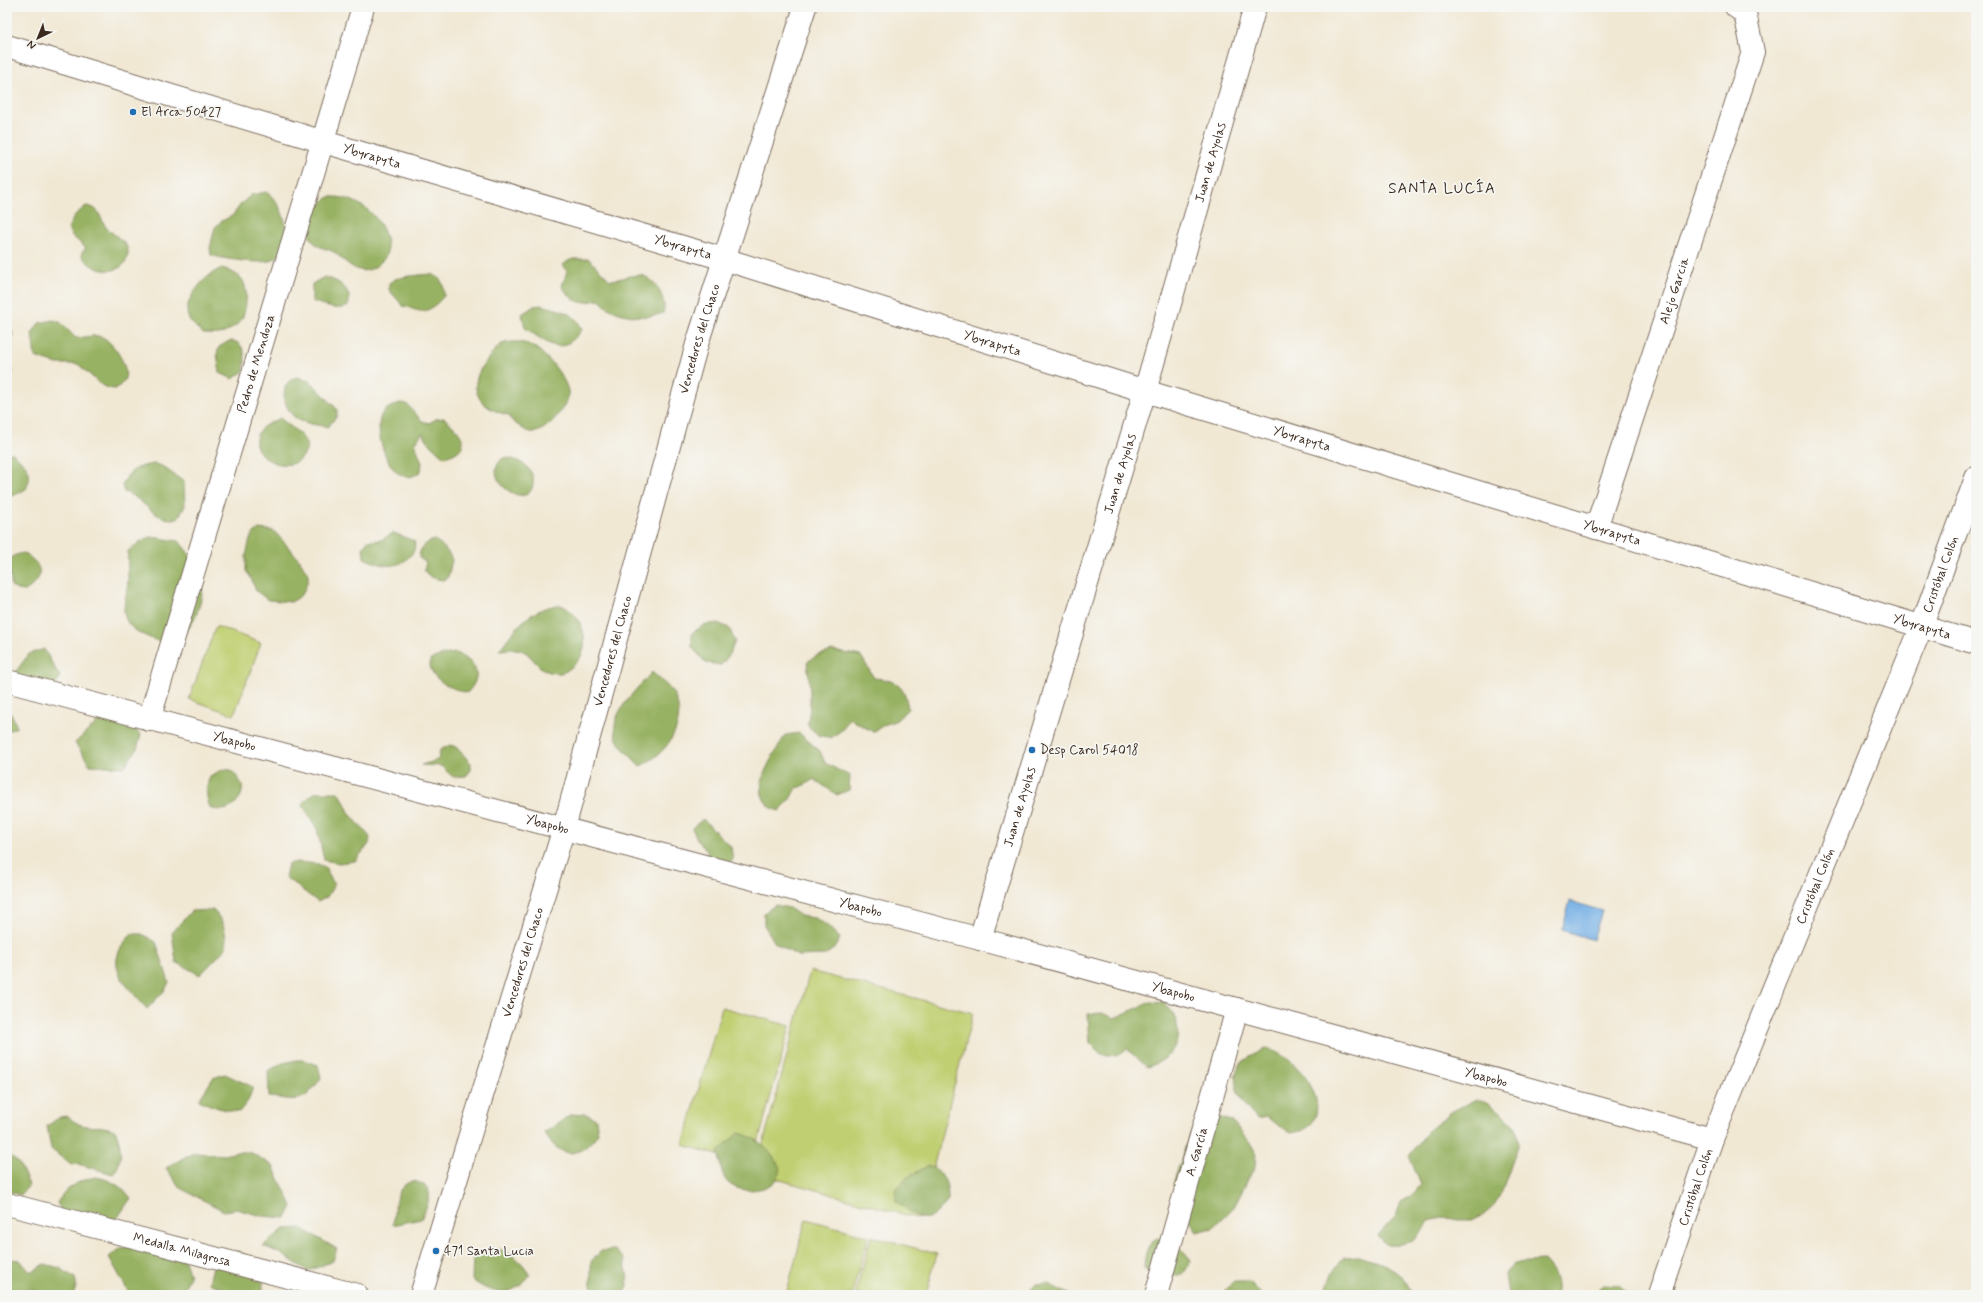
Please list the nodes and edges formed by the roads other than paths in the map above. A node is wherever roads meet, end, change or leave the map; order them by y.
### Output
1 (363, 7) edge
2 (805, 7) edge
3 (1255, 7) edge
4 (1736, 7) edge
5 (7, 46) edge
6 (324, 142) junction
7 (724, 259) junction
8 (1145, 391) junction
9 (1976, 478) edge
10 (1596, 528) junction
11 (1921, 628) junction
12 (1976, 643) edge
13 (7, 681) edge
14 (148, 720) junction
15 (564, 828) junction
16 (980, 939) junction
17 (1238, 1009) junction
18 (1712, 1139) junction
19 (7, 1204) edge
20 (357, 1295) edge
21 (421, 1295) edge
22 (1156, 1295) edge
23 (1659, 1295) edge

1 - 6 street, Pedro de Mendoza
2 - 7 street, Vencedores del Chaco
3 - 8 street, Juan de Ayolas
4 - 10 street, Alejo Garcia
5 - 6 street, Ybyrapyta
6 - 7 street, Ybyrapyta
6 - 14 street, Pedro de Mendoza
7 - 8 street, Ybyrapyta
7 - 15 street, Vencedores del Chaco
8 - 10 street, Ybyrapyta
8 - 16 street, Juan de Ayolas
9 - 11 street, Cristóbal Colón
10 - 11 street, Ybyrapyta
11 - 12 street, Ybyrapyta
11 - 18 street, Cristóbal Colón
13 - 14 street, Ybapobo
14 - 15 street, Ybapobo
15 - 16 street, Ybapobo
15 - 21 street, Vencedores del Chaco
16 - 17 street, Ybapobo
17 - 18 street, Ybapobo
17 - 22 street, A. García
18 - 23 street, Cristóbal Colón
19 - 20 street, Medalla Milagrosa

